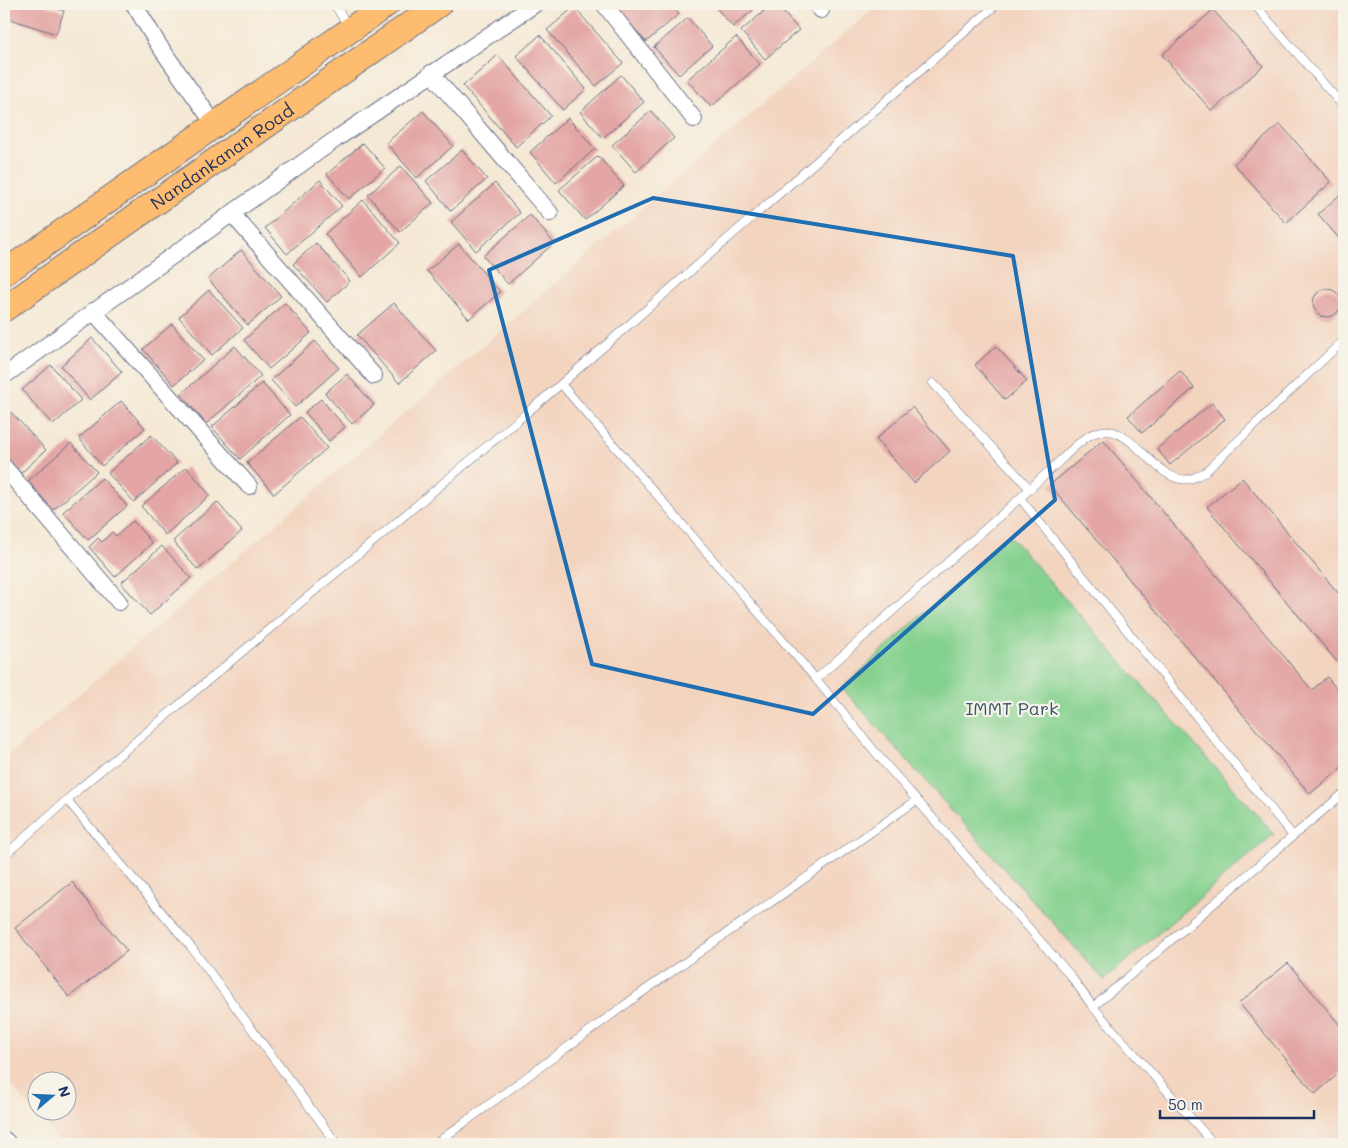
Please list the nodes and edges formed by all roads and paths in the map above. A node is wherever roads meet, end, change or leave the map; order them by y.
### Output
1 (134, 4) edge
2 (334, 4) edge
3 (387, 4) edge
4 (439, 4) edge
5 (534, 4) edge
6 (604, 4) edge
7 (997, 4) edge
8 (1254, 4) edge
9 (351, 29) junction
10 (431, 73) junction
11 (1344, 107) edge
12 (694, 119) dead end
13 (215, 125) junction
14 (550, 213) dead end
15 (232, 214) junction
16 (4, 273) edge
17 (4, 309) edge
18 (94, 311) junction
19 (1344, 340) edge
20 (4, 376) edge
21 (374, 376) dead end
22 (933, 383) dead end
23 (560, 384) junction
24 (4, 467) edge
25 (250, 486) dead end
26 (1030, 489) junction
27 (1020, 498) junction
28 (119, 602) dead end
29 (816, 679) junction
30 (1344, 793) edge
31 (67, 800) junction
32 (917, 800) junction
33 (1293, 836) junction
34 (4, 856) edge
35 (1094, 1007) junction
36 (337, 1144) edge
37 (435, 1144) edge
38 (1214, 1144) edge

1 - 13 street
2 - 9 lane
3 - 9 main road, Nandankanan Road
4 - 17 main road, Nandankanan Road
5 - 10 street
6 - 12 street
7 - 23 lane
8 - 11 lane
9 - 13 main road, Nandankanan Road
10 - 14 street
10 - 15 street
13 - 16 main road, Nandankanan Road
15 - 18 street
15 - 21 street
18 - 20 street
18 - 25 street
19 - 26 lane
22 - 26 lane
23 - 29 lane
23 - 31 lane
24 - 28 street
26 - 27 lane
27 - 29 lane
27 - 33 lane
29 - 32 lane
30 - 33 lane
31 - 34 lane
31 - 36 lane
32 - 35 lane
32 - 37 lane
33 - 35 lane
35 - 38 lane

